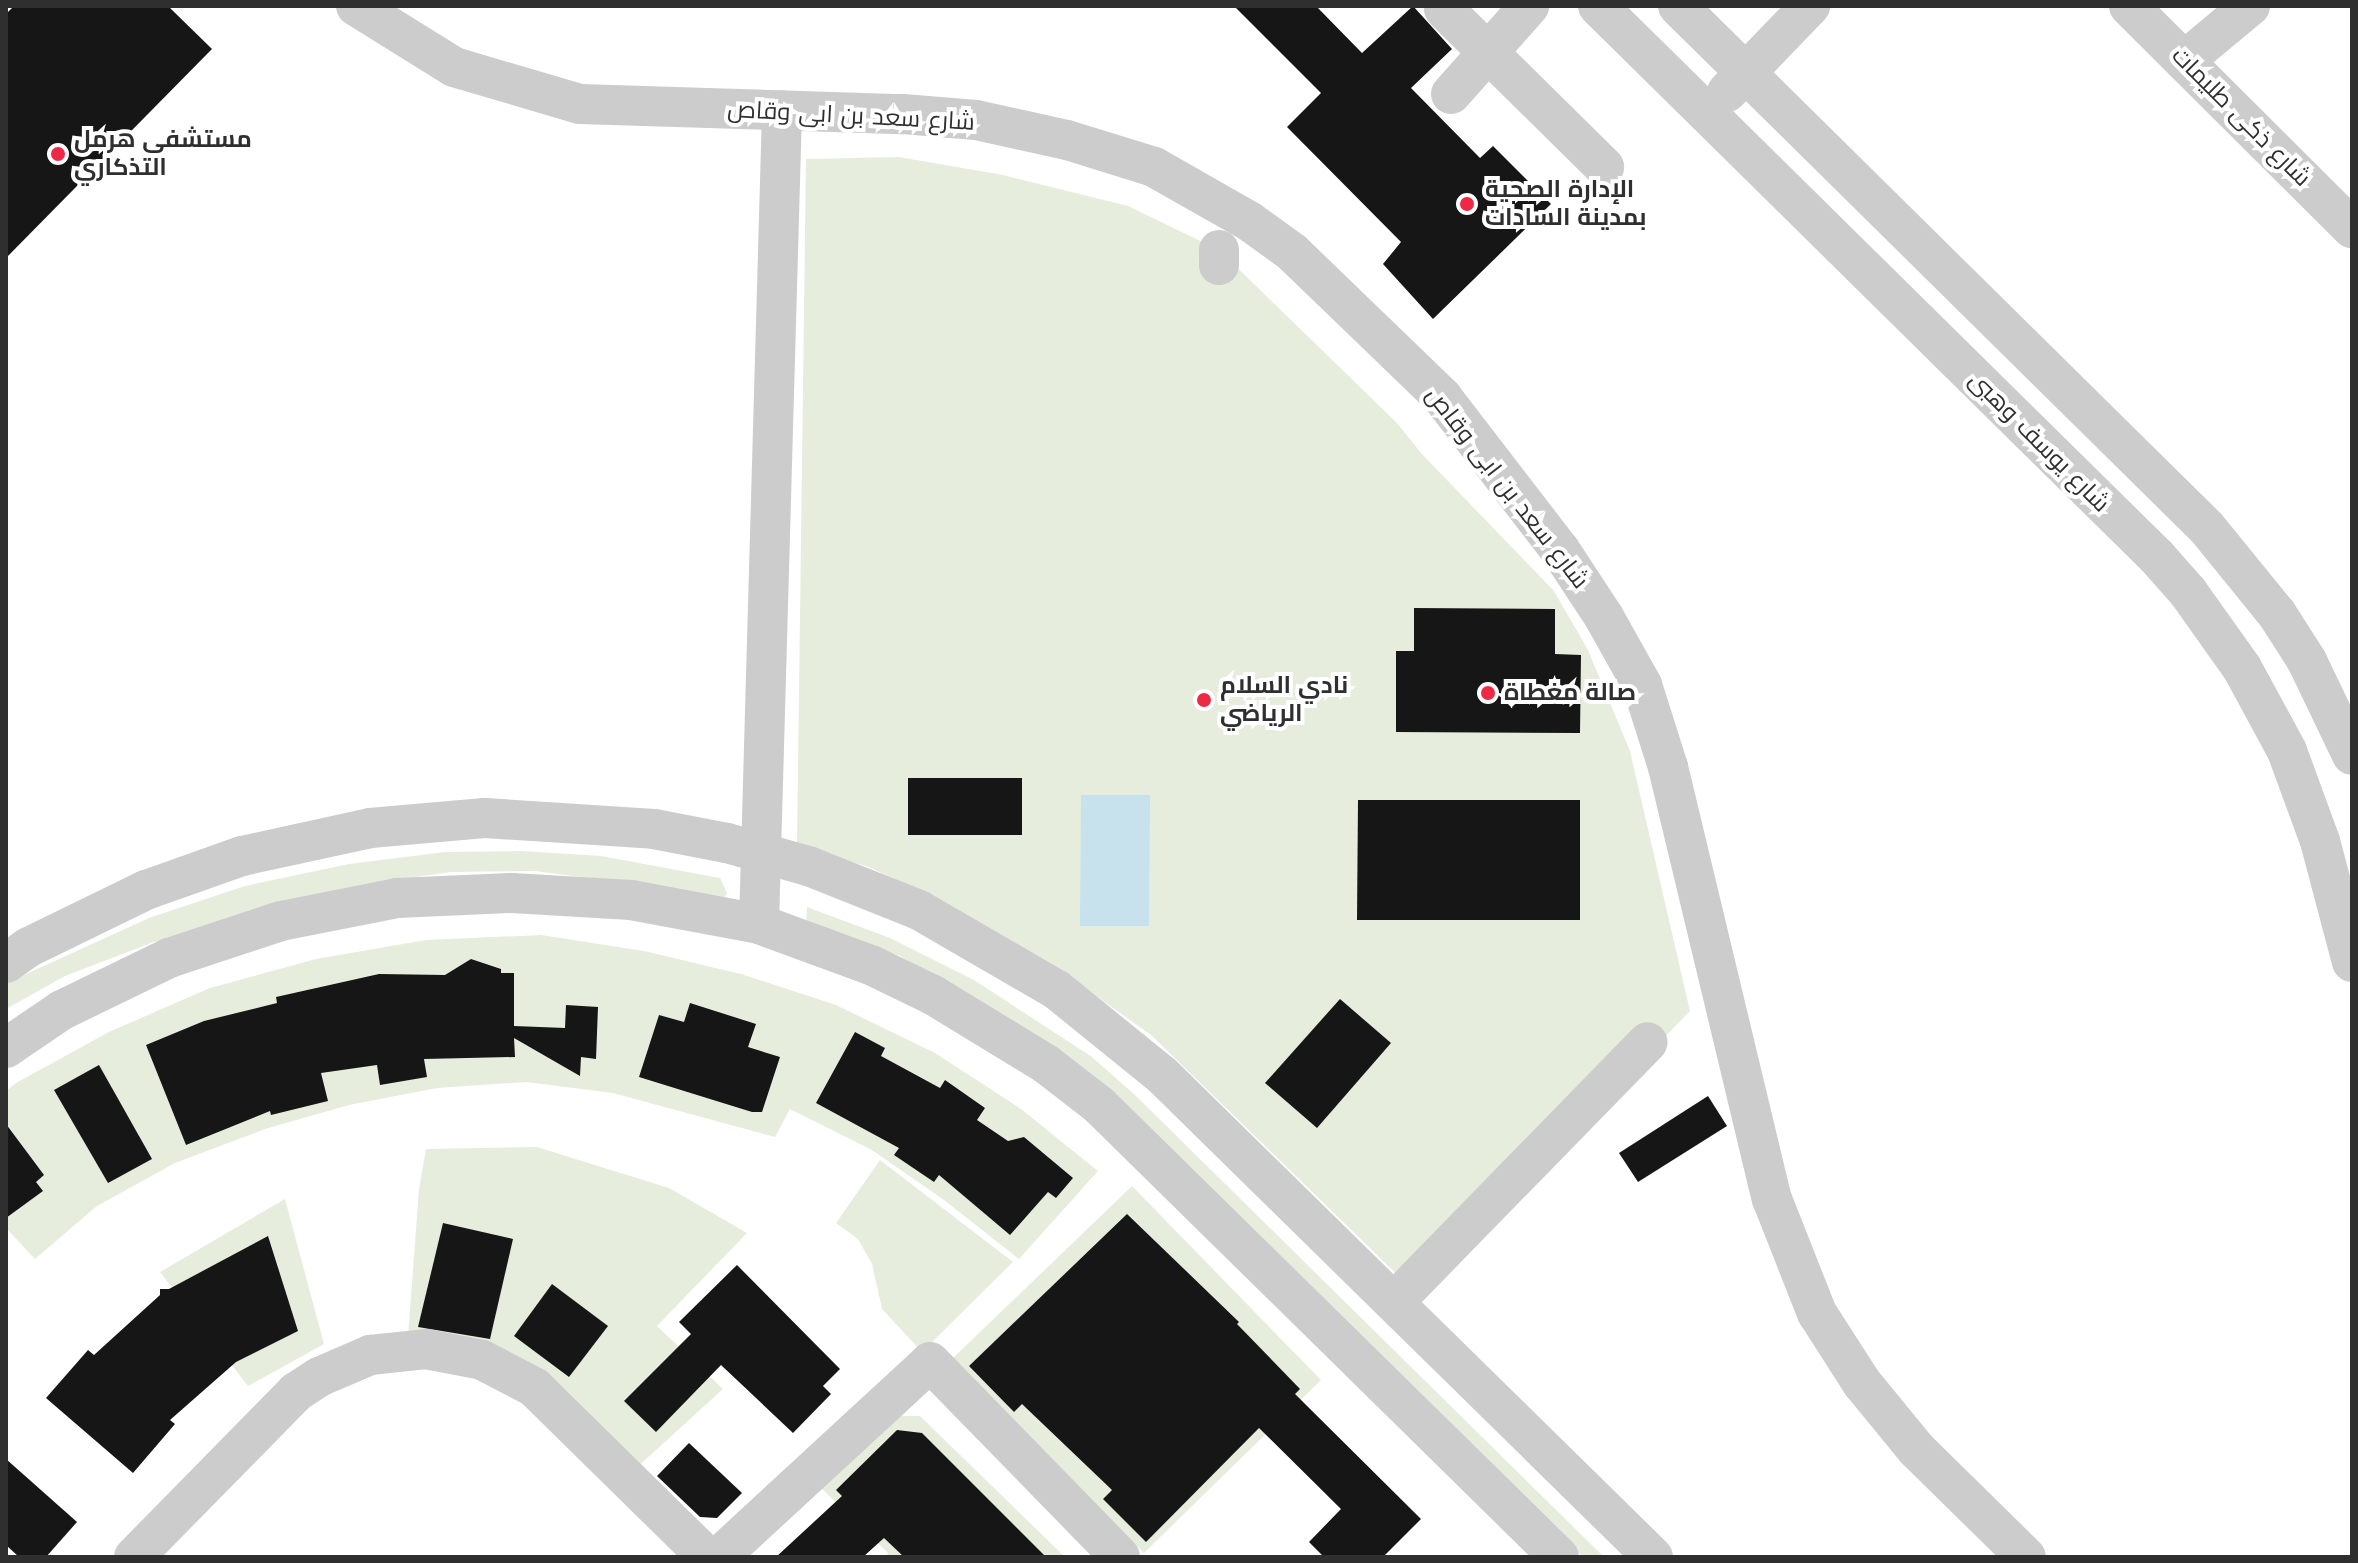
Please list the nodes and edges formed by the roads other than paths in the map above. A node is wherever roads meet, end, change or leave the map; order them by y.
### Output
1 (356, 6) edge
2 (1529, 6) edge
3 (1598, 6) edge
4 (1678, 6) edge
5 (1810, 6) edge
6 (2129, 6) edge
7 (2250, 6) edge
8 (1444, 9) dead end
9 (1488, 53) junction
10 (2184, 61) junction
11 (1745, 72) junction
12 (1451, 94) dead end
13 (782, 110) junction
14 (1706, 113) junction
15 (1604, 167) dead end
16 (2352, 228) edge
17 (2343, 716) edge
18 (2352, 755) edge
19 (763, 852) junction
20 (759, 924) junction
21 (2352, 959) edge
22 (6, 963) edge
23 (1648, 1042) dead end
24 (6, 1048) edge
25 (1394, 1302) junction
26 (134, 1557) edge
27 (707, 1557) edge
28 (719, 1557) edge
29 (1120, 1557) edge
30 (1559, 1557) edge
31 (1653, 1557) edge
32 (2026, 1557) edge

1 - 13 street, شارع سعد بن ابى وقاص
2 - 9 street
3 - 14 street, شارع يوسف وهبى
4 - 11 street
5 - 11 street
6 - 10 street, شارع ذكى طليمات
7 - 10 street
8 - 9 street
9 - 12 street
9 - 15 street
10 - 16 street, شارع ذكى طليمات
11 - 14 street
11 - 17 street
13 - 19 street
13 - 32 street, شارع سعد بن ابى وقاص
14 - 21 street, شارع يوسف وهبى
17 - 18 street
19 - 20 street
19 - 22 street
19 - 25 street
20 - 24 street
20 - 30 street
23 - 25 street
25 - 31 street
26 - 27 street
28 - 29 street

